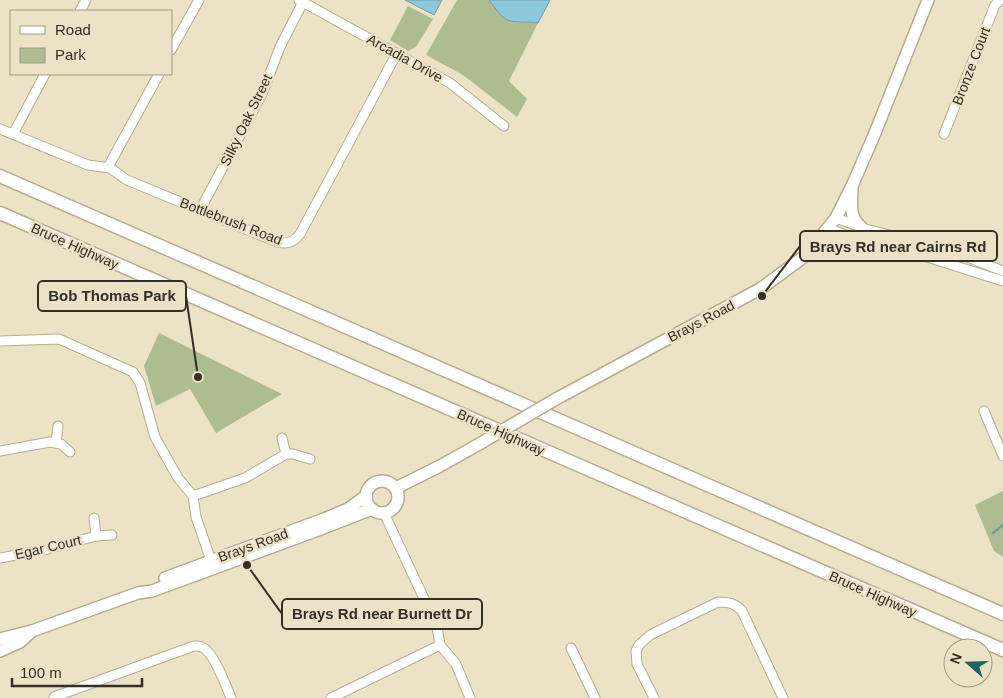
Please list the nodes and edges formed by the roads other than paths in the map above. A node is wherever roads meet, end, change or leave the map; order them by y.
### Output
1 (199, 0) edge
2 (928, 0) edge
3 (1000, 0) edge
4 (302, 1) edge
5 (172, 48) edge
6 (397, 54) junction
7 (44, 75) edge
8 (157, 75) edge
9 (504, 126) dead end
10 (0, 129) edge
11 (13, 134) junction
12 (944, 134) dead end
13 (108, 167) junction
14 (0, 176) edge
15 (852, 186) junction
16 (200, 210) junction
17 (0, 213) edge
18 (836, 218) junction
19 (861, 227) junction
20 (829, 228) junction
21 (857, 244) junction
22 (805, 256) junction
23 (1003, 271) edge
24 (1003, 281) edge
25 (0, 341) edge
26 (984, 411) dead end
27 (58, 426) dead end
28 (282, 438) dead end
29 (56, 443) junction
30 (0, 451) edge
31 (70, 452) dead end
32 (286, 454) junction
33 (1003, 456) edge
34 (310, 459) dead end
35 (396, 488) junction
36 (193, 496) junction
37 (366, 496) junction
38 (372, 509) junction
39 (384, 513) junction
40 (94, 518) dead end
41 (112, 535) dead end
42 (96, 536) junction
43 (0, 558) edge
44 (212, 564) junction
45 (1003, 614) edge
46 (32, 631) junction
47 (0, 639) edge
48 (440, 645) junction
49 (571, 648) dead end
50 (1003, 650) edge
51 (0, 651) edge
52 (54, 697) edge
53 (231, 698) edge
54 (331, 698) edge
55 (470, 698) edge
56 (595, 698) edge
57 (654, 698) edge
58 (783, 698) edge

1 - 5 street
2 - 15 main road, Brays Road
3 - 12 street, Bronze Court
4 - 6 street, Arcadia Drive
4 - 16 street, Silky Oak Street
6 - 9 street, Arcadia Drive
6 - 16 street, Bottlebrush Road
7 - 11 street
8 - 13 street
10 - 11 street, Bottlebrush Road
11 - 13 street, Bottlebrush Road
13 - 16 street, Bottlebrush Road
14 - 45 highway
15 - 18 main road, Brays Road
15 - 19 main road
17 - 50 highway, Bruce Highway
18 - 19 street
18 - 20 main road, Brays Road
19 - 23 street
20 - 21 street
20 - 22 main road, Brays Road
21 - 22 main road
21 - 24 street
22 - 35 main road, Brays Road, bridge
25 - 36 street
26 - 33 street
27 - 29 street
28 - 32 street
29 - 30 street
29 - 31 street
32 - 34 street
32 - 36 street
35 - 37 main road
35 - 39 main road
36 - 44 street
37 - 38 main road
37 - 44 main road, Brays Road
38 - 39 main road
38 - 44 main road, Brays Road
39 - 48 street
40 - 42 street, Egar Court
41 - 42 street, Egar Court
42 - 43 street, Egar Court
44 - 46 main road, Brays Road
46 - 47 main road, Brays Road
46 - 51 main road, Brays Road
48 - 54 street
48 - 55 street
49 - 56 street
52 - 53 street
57 - 58 street

